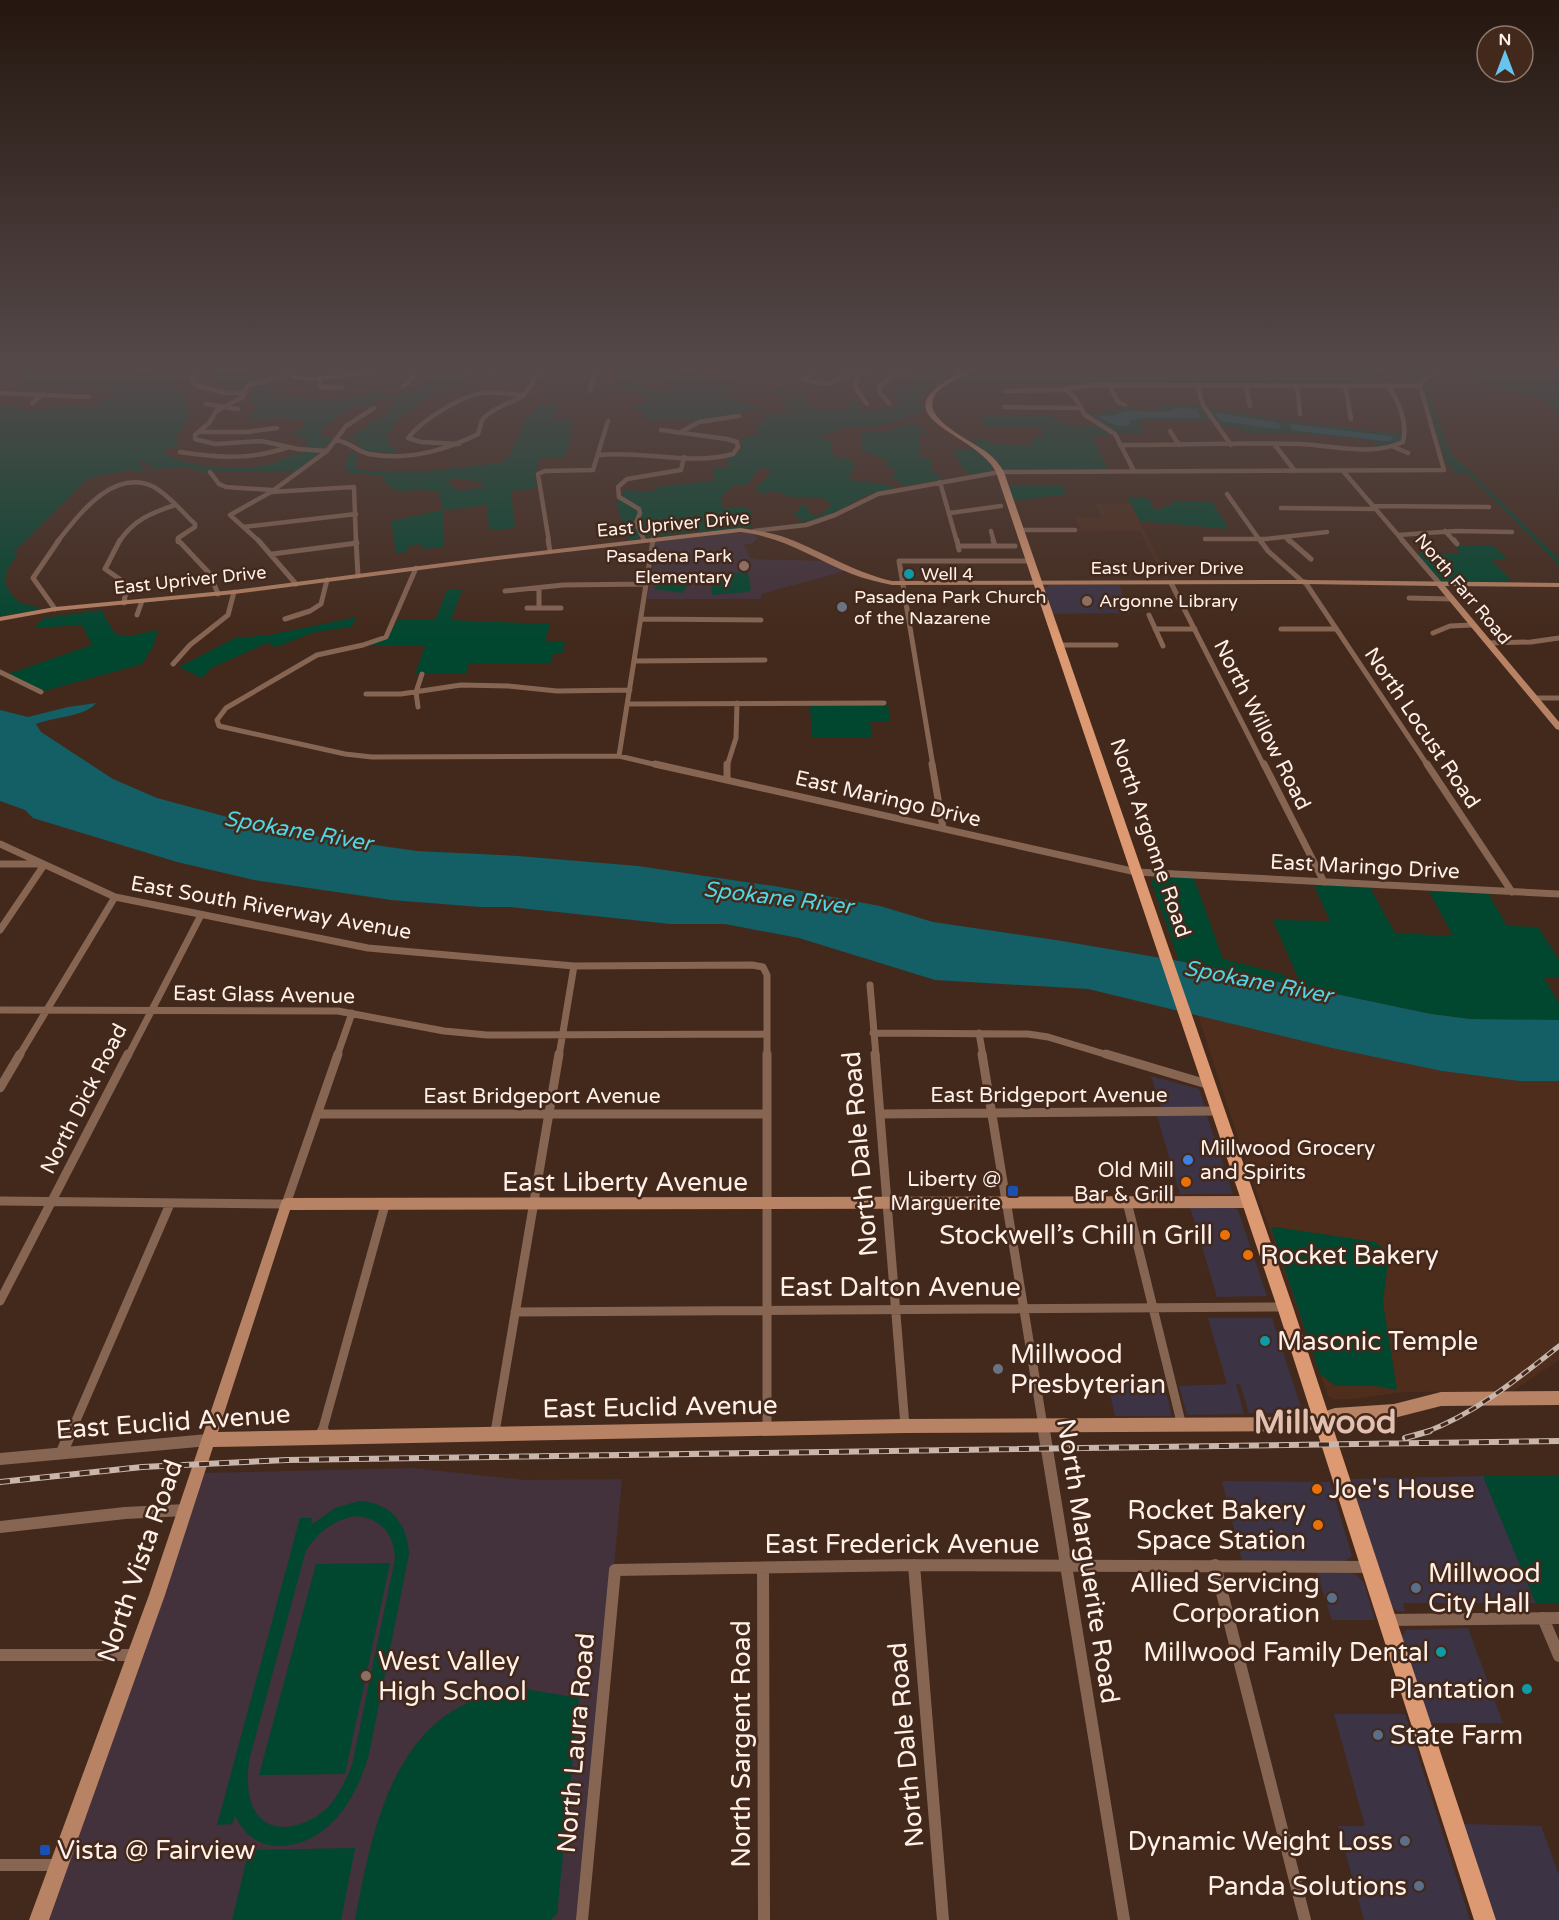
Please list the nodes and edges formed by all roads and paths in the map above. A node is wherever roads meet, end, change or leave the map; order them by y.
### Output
1 (222, 459) edge
2 (244, 459) edge
3 (317, 459) edge
4 (598, 459) edge
5 (684, 459) edge
6 (989, 459) edge
7 (1127, 459) edge
8 (1285, 459) edge
9 (1441, 459) edge
10 (1134, 471) junction
11 (1295, 471) junction
12 (1343, 471) junction
13 (210, 472) dead end
14 (1000, 472) junction
15 (939, 482) junction
16 (273, 491) junction
17 (1227, 494) dead end
18 (175, 506) junction
19 (1001, 506) dead end
20 (1375, 507) junction
21 (1489, 507) dead end
22 (1281, 508) dead end
23 (950, 513) junction
24 (356, 514) junction
25 (243, 527) junction
26 (1019, 530) junction
27 (1075, 530) dead end
28 (754, 531) junction
29 (991, 531) dead end
30 (1445, 531) junction
31 (1327, 532) dead end
32 (1512, 532) dead end
33 (1398, 535) junction
34 (653, 539) junction
35 (1205, 539) dead end
36 (1287, 539) junction
37 (644, 540) junction
38 (1262, 541) junction
39 (357, 543) junction
40 (1457, 544) dead end
41 (995, 546) junction
42 (1015, 546) dead end
43 (550, 551) junction
44 (272, 554) junction
45 (1311, 559) dead end
46 (1030, 561) junction
47 (416, 568) junction
48 (358, 576) junction
49 (327, 580) junction
50 (1304, 582) junction
51 (1171, 583) junction
52 (1439, 583) junction
53 (296, 584) junction
54 (647, 584) junction
55 (903, 584) junction
56 (1038, 584) junction
57 (1559, 585) edge
58 (538, 588) junction
59 (505, 591) dead end
60 (234, 592) junction
61 (218, 594) junction
62 (1409, 598) dead end
63 (1452, 599) junction
64 (142, 601) junction
65 (124, 603) junction
66 (527, 608) dead end
67 (539, 608) junction
68 (561, 608) dead end
69 (55, 609) junction
70 (137, 615) dead end
71 (1149, 615) dead end
72 (0, 619) edge
73 (285, 619) dead end
74 (641, 619) junction
75 (761, 620) dead end
76 (1473, 625) junction
77 (1155, 629) junction
78 (1195, 629) junction
79 (1281, 629) dead end
80 (1336, 629) junction
81 (1433, 633) dead end
82 (1559, 638) edge
83 (1488, 643) junction
84 (1058, 645) junction
85 (1116, 645) dead end
86 (1162, 646) dead end
87 (765, 660) dead end
88 (635, 661) junction
89 (173, 664) dead end
90 (0, 672) edge
91 (423, 674) dead end
92 (630, 690) junction
93 (41, 692) dead end
94 (416, 692) junction
95 (366, 694) dead end
96 (1535, 698) junction
97 (1559, 698) edge
98 (737, 703) junction
99 (884, 703) dead end
100 (628, 704) junction
101 (418, 707) dead end
102 (1559, 727) edge
103 (618, 756) junction
104 (727, 779) junction
105 (943, 828) junction
106 (0, 844) edge
107 (0, 864) edge
108 (43, 865) junction
109 (1136, 872) junction
110 (1324, 882) junction
111 (1512, 892) junction
112 (1559, 894) edge
113 (115, 897) junction
114 (201, 915) junction
115 (0, 930) edge
116 (574, 966) junction
117 (870, 985) dead end
118 (0, 1010) edge
119 (47, 1010) junction
120 (149, 1010) junction
121 (352, 1013) junction
122 (979, 1033) junction
123 (767, 1034) junction
124 (873, 1034) junction
125 (561, 1036) junction
126 (1210, 1085) junction
127 (0, 1088) edge
128 (1219, 1111) junction
129 (317, 1114) junction
130 (767, 1114) junction
131 (880, 1114) junction
132 (992, 1114) junction
133 (549, 1115) junction
134 (0, 1202) edge
135 (51, 1202) junction
136 (1127, 1202) junction
137 (1249, 1202) junction
138 (1007, 1203) junction
139 (170, 1204) junction
140 (286, 1204) junction
141 (768, 1204) junction
142 (888, 1204) junction
143 (385, 1205) junction
144 (533, 1205) junction
145 (0, 1300) edge
146 (1285, 1307) junction
147 (1153, 1308) junction
148 (1024, 1309) junction
149 (895, 1310) junction
150 (768, 1311) junction
151 (515, 1312) junction
152 (1559, 1398) edge
153 (1321, 1420) junction
154 (905, 1426) junction
155 (1043, 1426) junction
156 (1182, 1426) junction
157 (767, 1428) junction
158 (495, 1434) junction
159 (321, 1437) junction
160 (208, 1440) junction
161 (62, 1452) junction
162 (0, 1459) edge
163 (186, 1510) junction
164 (0, 1527) edge
165 (914, 1565) junction
166 (1215, 1565) junction
167 (1067, 1566) junction
168 (1369, 1567) junction
169 (763, 1568) junction
170 (615, 1570) joint
171 (1543, 1618) junction
172 (1559, 1618) edge
173 (1386, 1620) junction
174 (0, 1654) edge
175 (135, 1655) junction
176 (1559, 1656) edge
177 (0, 1865) edge
178 (58, 1865) junction
179 (39, 1920) edge
180 (582, 1920) edge
181 (764, 1920) edge
182 (943, 1920) edge
183 (1124, 1920) edge
184 (1305, 1920) edge
185 (1485, 1920) edge

1 - 2 street
3 - 16 street
4 - 43 street
5 - 37 street
6 - 14 main road, North Argonne Road
7 - 10 street
8 - 11 street
9 - 12 street
10 - 11 street
10 - 14 street
11 - 12 street
12 - 20 street, North Farr Road
13 - 16 street
14 - 15 street
14 - 26 main road, North Argonne Road
15 - 23 street
15 - 28 street
16 - 24 street
16 - 25 street
17 - 38 street, North Locust Road
18 - 61 street
18 - 65 street
18 - 69 street
19 - 23 street
20 - 21 street
20 - 22 street
20 - 33 street, North Farr Road
23 - 41 street
24 - 25 street
24 - 39 street
25 - 44 street
26 - 27 street
26 - 46 main road, North Argonne Road
28 - 34 street, East Upriver Drive
28 - 55 street, East Upriver Drive
29 - 41 street
30 - 32 street
30 - 33 street
30 - 40 street
31 - 36 street
33 - 52 street, North Farr Road
34 - 37 street, East Upriver Drive
34 - 54 street
35 - 38 street
36 - 38 street
36 - 45 street
37 - 43 street, East Upriver Drive
38 - 50 street, North Locust Road
39 - 44 street
39 - 48 street
41 - 42 street
43 - 47 street, East Upriver Drive
44 - 53 street
46 - 55 street
46 - 56 main road, North Argonne Road
47 - 48 street, East Upriver Drive
47 - 103 street, East Maringo Drive
48 - 49 street, East Upriver Drive
49 - 53 street, East Upriver Drive
49 - 73 street
50 - 51 street, East Upriver Drive
50 - 52 street, East Upriver Drive
50 - 80 street, North Locust Road
51 - 56 street, East Upriver Drive
51 - 78 street, North Willow Road
52 - 57 street, East Upriver Drive
52 - 63 street, North Farr Road
53 - 60 street, East Upriver Drive
54 - 58 street
54 - 74 street
55 - 56 street, East Upriver Drive
55 - 105 street
56 - 84 main road, North Argonne Road
58 - 59 street
58 - 67 street
60 - 61 street, East Upriver Drive
60 - 89 street
61 - 64 street, East Upriver Drive
62 - 63 street
63 - 76 street, North Farr Road
64 - 65 street, East Upriver Drive
64 - 70 street
65 - 69 street, East Upriver Drive
66 - 67 street
67 - 68 street
69 - 72 street, East Upriver Drive
71 - 77 street
74 - 75 street
74 - 88 street
76 - 81 street
76 - 83 street, North Farr Road
77 - 78 street
77 - 86 street
78 - 110 street, North Willow Road
79 - 80 street
80 - 111 street, North Locust Road
82 - 83 street
83 - 96 street, North Farr Road
84 - 85 street
84 - 109 main road, North Argonne Road
87 - 88 street
88 - 92 street
90 - 93 street
91 - 94 street
92 - 94 street
92 - 100 street
94 - 95 street
94 - 101 street
96 - 97 street
96 - 102 street, North Farr Road
98 - 99 street
98 - 100 street
98 - 104 street
100 - 103 street
103 - 104 street, East Maringo Drive
104 - 105 street, East Maringo Drive
105 - 109 street, East Maringo Drive
106 - 108 street, East South Riverway Avenue
107 - 108 street
108 - 113 street, East South Riverway Avenue
108 - 115 street
109 - 110 street, East Maringo Drive
109 - 126 main road, North Argonne Road
110 - 111 street, East Maringo Drive
111 - 112 street, East Maringo Drive
113 - 114 street, East South Riverway Avenue
113 - 119 street
114 - 116 street, East South Riverway Avenue
114 - 120 street, North Dick Road
116 - 123 street, East South Riverway Avenue
116 - 125 street
117 - 124 street, North Dale Road
118 - 119 street, East Glass Avenue
119 - 120 street, East Glass Avenue
119 - 127 street
120 - 121 street, East Glass Avenue
120 - 135 street, North Dick Road
121 - 125 street, East Glass Avenue
121 - 129 street, North Vista Road
122 - 124 street
122 - 126 street
122 - 132 street, North Marguerite Road
123 - 125 street, East Glass Avenue
123 - 130 street
124 - 131 street, North Dale Road
125 - 133 street
126 - 128 main road, North Argonne Road
128 - 132 street, East Bridgeport Avenue
128 - 137 main road, North Argonne Road
129 - 133 street, East Bridgeport Avenue
129 - 140 street, North Vista Road
130 - 133 street, East Bridgeport Avenue
130 - 141 street
131 - 132 street, East Bridgeport Avenue
131 - 142 street, North Dale Road
132 - 138 street, North Marguerite Road
133 - 144 street
134 - 135 street, East Liberty Avenue
135 - 139 street, East Liberty Avenue
135 - 145 street, North Dick Road
136 - 137 street, East Liberty Avenue
136 - 138 street, East Liberty Avenue
136 - 147 street
137 - 146 main road, North Argonne Road
138 - 142 street, East Liberty Avenue
138 - 148 street, North Marguerite Road
139 - 140 street, East Liberty Avenue
139 - 161 street
140 - 143 street, East Liberty Avenue
140 - 160 street, North Vista Road
141 - 142 street, East Liberty Avenue
141 - 144 street, East Liberty Avenue
141 - 150 street
142 - 149 street, North Dale Road
143 - 144 street, East Liberty Avenue
143 - 159 street
144 - 151 street
146 - 147 street, East Dalton Avenue
146 - 153 main road, North Argonne Road
147 - 148 street, East Dalton Avenue
147 - 156 street
148 - 149 street, East Dalton Avenue
148 - 155 street, North Marguerite Road
149 - 150 street, East Dalton Avenue
149 - 154 street, North Dale Road
150 - 151 street, East Dalton Avenue
150 - 157 street
151 - 158 street
152 - 153 street, East Euclid Avenue
153 - 156 street, East Euclid Avenue
153 - 168 main road, North Argonne Road
154 - 155 street, East Euclid Avenue
154 - 157 street, East Euclid Avenue
155 - 156 street, East Euclid Avenue
155 - 167 street, North Marguerite Road
157 - 158 street, East Euclid Avenue
158 - 159 street, East Euclid Avenue
159 - 160 street, East Euclid Avenue
160 - 161 street, East Euclid Avenue
160 - 163 street, North Vista Road
161 - 162 street, East Euclid Avenue
163 - 164 street
163 - 175 street, North Vista Road
165 - 167 street, East Frederick Avenue
165 - 169 street, East Frederick Avenue
165 - 182 street, North Dale Road
166 - 167 street, East Frederick Avenue
166 - 168 street, East Frederick Avenue
166 - 184 street
167 - 183 street, North Marguerite Road
168 - 173 main road, North Argonne Road
169 - 170 street, East Frederick Avenue
169 - 181 street, North Sargent Road
170 - 180 street, North Laura Road
171 - 172 street
171 - 173 street
171 - 176 street
173 - 185 main road, North Argonne Road
174 - 175 street
175 - 178 street, North Vista Road
177 - 178 street
178 - 179 street, North Vista Road

